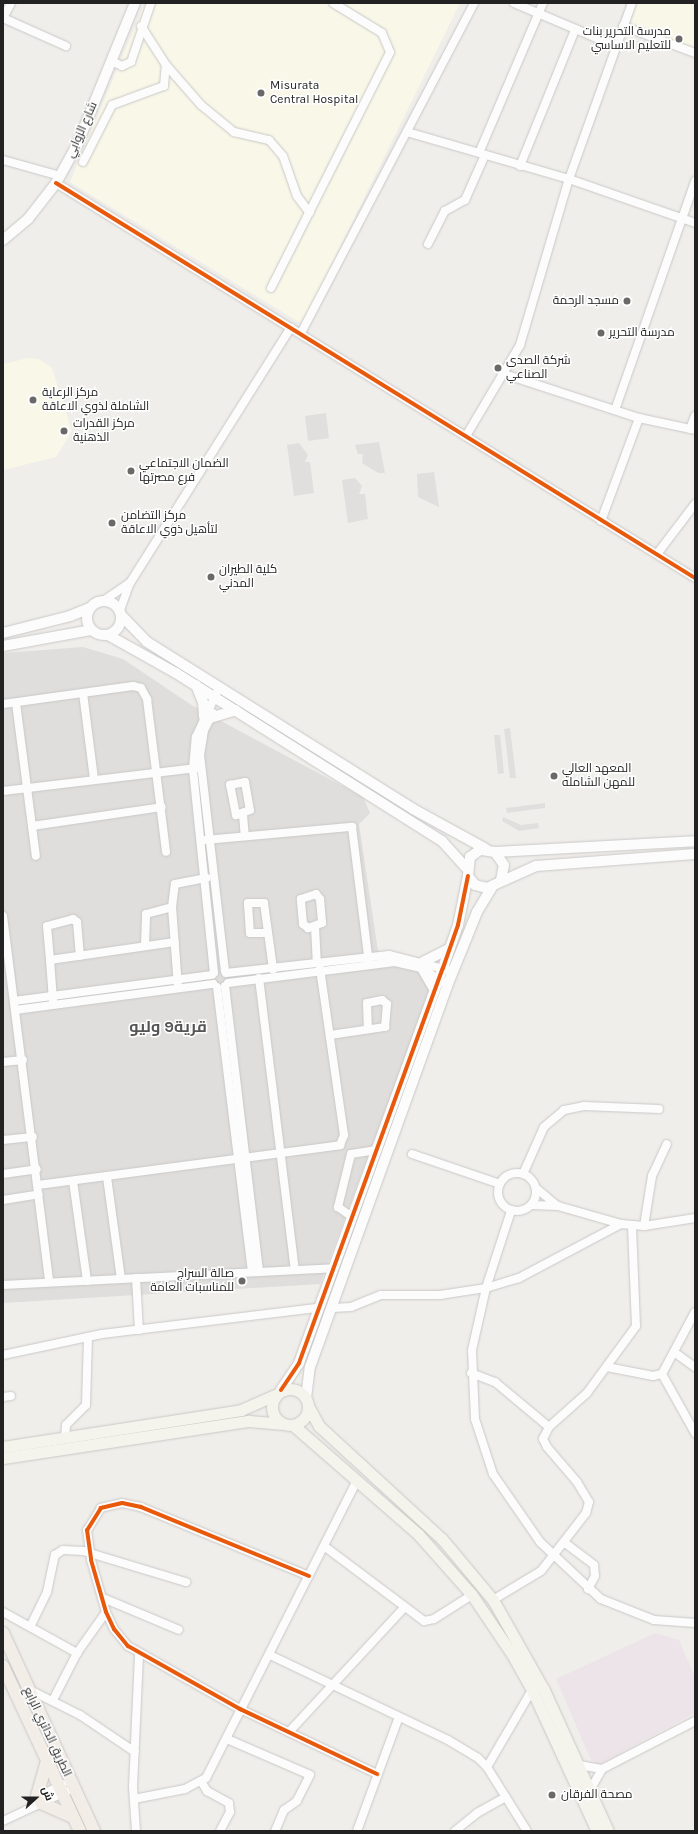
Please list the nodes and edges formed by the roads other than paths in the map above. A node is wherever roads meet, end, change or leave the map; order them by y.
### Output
1 (11, 3) edge
2 (135, 3) edge
3 (151, 3) edge
4 (333, 3) edge
5 (474, 3) edge
6 (514, 3) edge
7 (543, 3) edge
8 (632, 3) edge
9 (538, 14) junction
10 (141, 26) junction
11 (623, 26) junction
12 (575, 30) junction
13 (66, 46) dead end
14 (616, 46) junction
15 (695, 53) edge
16 (111, 61) junction
17 (166, 66) junction
18 (407, 132) junction
19 (482, 154) junction
20 (3, 160) edge
21 (83, 162) dead end
22 (520, 166) junction
23 (58, 179) junction
24 (568, 179) junction
25 (695, 181) edge
26 (310, 213) junction
27 (680, 218) junction
28 (695, 223) edge
29 (3, 240) edge
30 (428, 244) dead end
31 (271, 288) dead end
32 (291, 327) junction
33 (301, 333) junction
34 (504, 374) junction
35 (615, 410) junction
36 (695, 416) edge
37 (639, 418) junction
38 (692, 429) edge
39 (466, 436) junction
40 (695, 504) edge
41 (601, 521) junction
42 (657, 554) junction
43 (695, 578) edge
44 (130, 584) junction
45 (103, 601) junction
46 (90, 608) junction
47 (120, 613) junction
48 (91, 630) junction
49 (3, 633) edge
50 (108, 635) junction
51 (3, 646) edge
52 (196, 685) junction
53 (223, 688) junction
54 (83, 694) junction
55 (217, 699) junction
56 (16, 703) junction
57 (3, 704) edge
58 (236, 710) junction
59 (207, 718) junction
60 (197, 768) junction
61 (156, 772) junction
62 (94, 779) junction
63 (26, 789) junction
64 (3, 791) edge
65 (162, 807) junction
66 (243, 815) dead end
67 (32, 826) junction
68 (245, 836) junction
69 (206, 840) junction
70 (695, 841) edge
71 (491, 851) junction
72 (166, 852) dead end
73 (695, 854) edge
74 (36, 856) dead end
75 (467, 872) junction
76 (206, 878) junction
77 (501, 880) junction
78 (492, 887) junction
79 (172, 907) junction
80 (3, 916) edge
81 (316, 927) dead end
82 (267, 933) dead end
83 (175, 942) junction
84 (145, 946) junction
85 (450, 948) junction
86 (80, 956) junction
87 (50, 960) junction
88 (369, 960) junction
89 (422, 965) junction
90 (318, 966) junction
91 (273, 968) junction
92 (443, 968) junction
93 (226, 972) junction
94 (453, 972) junction
95 (213, 974) junction
96 (7, 978) edge
97 (259, 978) junction
98 (438, 979) junction
99 (178, 985) junction
100 (221, 985) junction
101 (447, 986) junction
102 (434, 989) junction
103 (53, 1000) junction
104 (14, 1001) junction
105 (15, 1010) junction
106 (368, 1029) dead end
107 (330, 1035) junction
108 (24, 1060) junction
109 (3, 1062) edge
110 (659, 1109) dead end
111 (33, 1137) junction
112 (3, 1140) edge
113 (667, 1144) dead end
114 (340, 1145) junction
115 (377, 1146) junction
116 (391, 1146) junction
117 (351, 1154) junction
118 (412, 1154) dead end
119 (281, 1155) junction
120 (248, 1159) junction
121 (239, 1160) junction
122 (37, 1169) junction
123 (3, 1174) edge
124 (523, 1174) junction
125 (107, 1177) junction
126 (74, 1181) junction
127 (500, 1184) junction
128 (38, 1185) junction
129 (536, 1188) junction
130 (39, 1194) junction
131 (3, 1200) edge
132 (532, 1205) junction
133 (558, 1206) junction
134 (512, 1211) junction
135 (351, 1216) junction
136 (695, 1218) edge
137 (621, 1224) junction
138 (632, 1225) junction
139 (644, 1226) junction
140 (334, 1268) junction
141 (296, 1270) junction
142 (255, 1272) junction
143 (136, 1278) junction
144 (121, 1279) junction
145 (87, 1280) junction
146 (49, 1282) junction
147 (3, 1285) edge
148 (486, 1288) junction
149 (318, 1308) junction
150 (332, 1308) junction
151 (695, 1312) edge
152 (139, 1330) junction
153 (88, 1337) junction
154 (674, 1352) junction
155 (3, 1354) edge
156 (607, 1367) junction
157 (695, 1367) edge
158 (471, 1373) junction
159 (662, 1374) junction
160 (278, 1393) junction
161 (307, 1402) junction
162 (281, 1424) junction
163 (293, 1425) junction
164 (549, 1428) junction
165 (695, 1433) edge
166 (66, 1437) junction
167 (3, 1448) edge
168 (3, 1458) edge
169 (357, 1480) junction
170 (565, 1543) junction
171 (324, 1546) junction
172 (90, 1552) junction
173 (554, 1556) junction
174 (471, 1572) junction
175 (309, 1576) junction
176 (186, 1582) dead end
177 (462, 1582) junction
178 (588, 1589) junction
179 (472, 1595) junction
180 (103, 1598) junction
181 (492, 1600) junction
182 (404, 1608) junction
183 (3, 1612) edge
184 (106, 1612) junction
185 (695, 1623) edge
186 (31, 1625) junction
187 (178, 1630) dead end
188 (3, 1633) edge
189 (77, 1653) junction
190 (139, 1654) junction
191 (270, 1655) junction
192 (4, 1672) edge
193 (335, 1685) junction
194 (28, 1689) junction
195 (532, 1690) junction
196 (53, 1700) junction
197 (240, 1709) junction
198 (398, 1718) junction
199 (695, 1721) edge
200 (289, 1732) junction
201 (227, 1739) junction
202 (135, 1752) junction
203 (46, 1764) junction
204 (578, 1765) junction
205 (487, 1767) junction
206 (602, 1770) junction
207 (377, 1774) junction
208 (201, 1781) junction
209 (71, 1784) junction
210 (59, 1790) junction
211 (590, 1790) junction
212 (506, 1797) junction
213 (134, 1799) junction
214 (36, 1801) junction
215 (73, 1817) junction
216 (3, 1821) edge
217 (80, 1831) edge
218 (94, 1831) edge
219 (136, 1831) edge
220 (220, 1831) edge
221 (275, 1831) edge
222 (357, 1831) edge
223 (455, 1831) edge
224 (527, 1831) edge
225 (597, 1831) edge
226 (608, 1831) edge

1 - 13 street
2 - 16 street, شارع الزوابي
3 - 10 street
4 - 26 street
5 - 18 street
6 - 9 street
7 - 9 street
8 - 11 street
9 - 12 street
9 - 19 street
10 - 16 street
10 - 17 street
11 - 14 street
11 - 15 street
12 - 14 street
12 - 22 street
14 - 24 street
16 - 23 street, شارع الزوابي
17 - 21 street
17 - 26 street
18 - 19 street
18 - 33 street
19 - 22 street
19 - 30 street
20 - 23 street
22 - 24 street
23 - 29 street, شارع الزوابي
23 - 32 street
24 - 27 street
24 - 34 street
25 - 27 street
26 - 31 street
27 - 28 street
27 - 35 street
32 - 33 street
32 - 44 street
33 - 39 street
34 - 35 street
34 - 39 street
35 - 37 street
36 - 38 street
37 - 38 street
37 - 41 street
39 - 41 street
40 - 42 street
41 - 42 street
42 - 43 street
44 - 45 street
44 - 47 street
45 - 46 street
45 - 47 street
46 - 48 street
46 - 49 street
47 - 50 street
47 - 53 street
48 - 50 street
48 - 51 street
50 - 52 street
52 - 55 street
52 - 59 street
53 - 55 street
53 - 71 street
54 - 56 street
54 - 61 street
54 - 62 street
55 - 58 street
55 - 59 street
56 - 57 street
56 - 63 street
58 - 59 street
58 - 75 street
59 - 60 street
60 - 61 street
60 - 69 street
61 - 62 street
61 - 65 street
62 - 63 street
63 - 64 street
63 - 67 street
65 - 67 street
65 - 72 street
66 - 68 street
67 - 74 street
68 - 69 street
68 - 88 street
69 - 76 street
69 - 93 street
70 - 71 street
71 - 75 street
71 - 77 street
73 - 77 street
75 - 78 street
75 - 85 street
76 - 79 street
76 - 95 street
77 - 78 street
78 - 94 street
79 - 83 street
79 - 84 street
80 - 96 street
81 - 90 street
82 - 91 street
83 - 84 street
83 - 99 street
84 - 86 street
85 - 89 street
85 - 92 street
86 - 87 street
86 - 87 street
87 - 103 street
88 - 89 street
88 - 90 street
89 - 92 street
89 - 98 street
89 - 102 street
90 - 91 street
90 - 97 street
90 - 107 street
91 - 93 street
92 - 94 street
92 - 98 street
93 - 95 street
93 - 100 street
94 - 101 street
95 - 99 street
95 - 100 street
96 - 104 street
97 - 100 street
97 - 119 street
98 - 101 street
98 - 102 street
99 - 100 street
99 - 103 street
100 - 120 street
100 - 121 street
101 - 116 street
102 - 115 street
103 - 104 street
103 - 105 street
104 - 105 street
105 - 108 street
106 - 107 street
107 - 114 street
108 - 109 street
108 - 111 street
110 - 124 street
111 - 112 street
111 - 122 street
113 - 139 street
114 - 117 street
114 - 119 street
115 - 116 street
115 - 117 street
115 - 135 street
116 - 150 street
117 - 135 street
118 - 127 street
119 - 120 street
119 - 141 street
120 - 121 street
120 - 142 street
121 - 125 street
121 - 142 street
122 - 123 street
122 - 128 street
124 - 127 street
124 - 129 street
125 - 126 street
125 - 144 street
126 - 128 street
126 - 145 street
127 - 134 street
128 - 130 street
129 - 132 street
129 - 133 street
130 - 131 street
130 - 146 street
132 - 133 street
132 - 134 street
133 - 137 street
134 - 148 street
135 - 140 street
136 - 139 street
137 - 138 street
137 - 148 street
138 - 139 street
138 - 156 street
140 - 141 street
140 - 149 street
141 - 142 street
142 - 143 street
143 - 144 street
143 - 152 street
144 - 145 street
145 - 146 street
146 - 147 street
148 - 150 street
148 - 158 street
149 - 152 street
149 - 160 street
150 - 161 street
151 - 154 street
152 - 153 street
153 - 155 street
153 - 166 street
154 - 157 street
154 - 159 street
156 - 159 street
156 - 164 street
158 - 164 street
158 - 173 street
159 - 165 street
160 - 161 main road
160 - 162 main road
160 - 166 main road
161 - 163 main road
161 - 174 main road
162 - 163 main road
162 - 168 main road
163 - 169 main road
164 - 170 street
166 - 167 main road
169 - 171 street
169 - 177 main road
170 - 173 street
170 - 178 street
171 - 175 street
171 - 182 street
172 - 175 street
172 - 176 street
172 - 180 street
172 - 186 street
173 - 178 street
173 - 181 street
174 - 177 main road
174 - 181 main road
175 - 191 street
177 - 179 main road
178 - 185 street
179 - 182 street
179 - 195 main road
180 - 184 street
180 - 187 street
181 - 204 main road
182 - 193 street
183 - 186 street
184 - 189 street
184 - 190 street
186 - 189 street
188 - 194 main road, الطريق الدائري الرابع
189 - 196 street
190 - 197 street
190 - 202 street
191 - 193 street
191 - 197 street
192 - 203 main road, الطريق الدائري الرابع
193 - 198 street
193 - 200 street
194 - 196 street
194 - 209 main road, الطريق الدائري الرابع
195 - 205 street
195 - 225 main road
196 - 202 street
197 - 200 street
197 - 201 street
198 - 205 street
198 - 207 street
199 - 206 street
200 - 207 street
201 - 208 street
201 - 221 street
202 - 213 street
203 - 210 main road, الطريق الدائري الرابع
203 - 214 main road
204 - 206 street
204 - 211 main road
205 - 212 street
206 - 211 street
207 - 222 street
208 - 213 street
208 - 220 street
209 - 210 street
209 - 218 main road, الطريق الدائري الرابع
210 - 214 street
210 - 215 main road, الطريق الدائري الرابع
211 - 226 main road
212 - 223 street
212 - 224 street
213 - 219 street
214 - 215 main road
214 - 216 street
215 - 217 main road, الطريق الدائري الرابع

